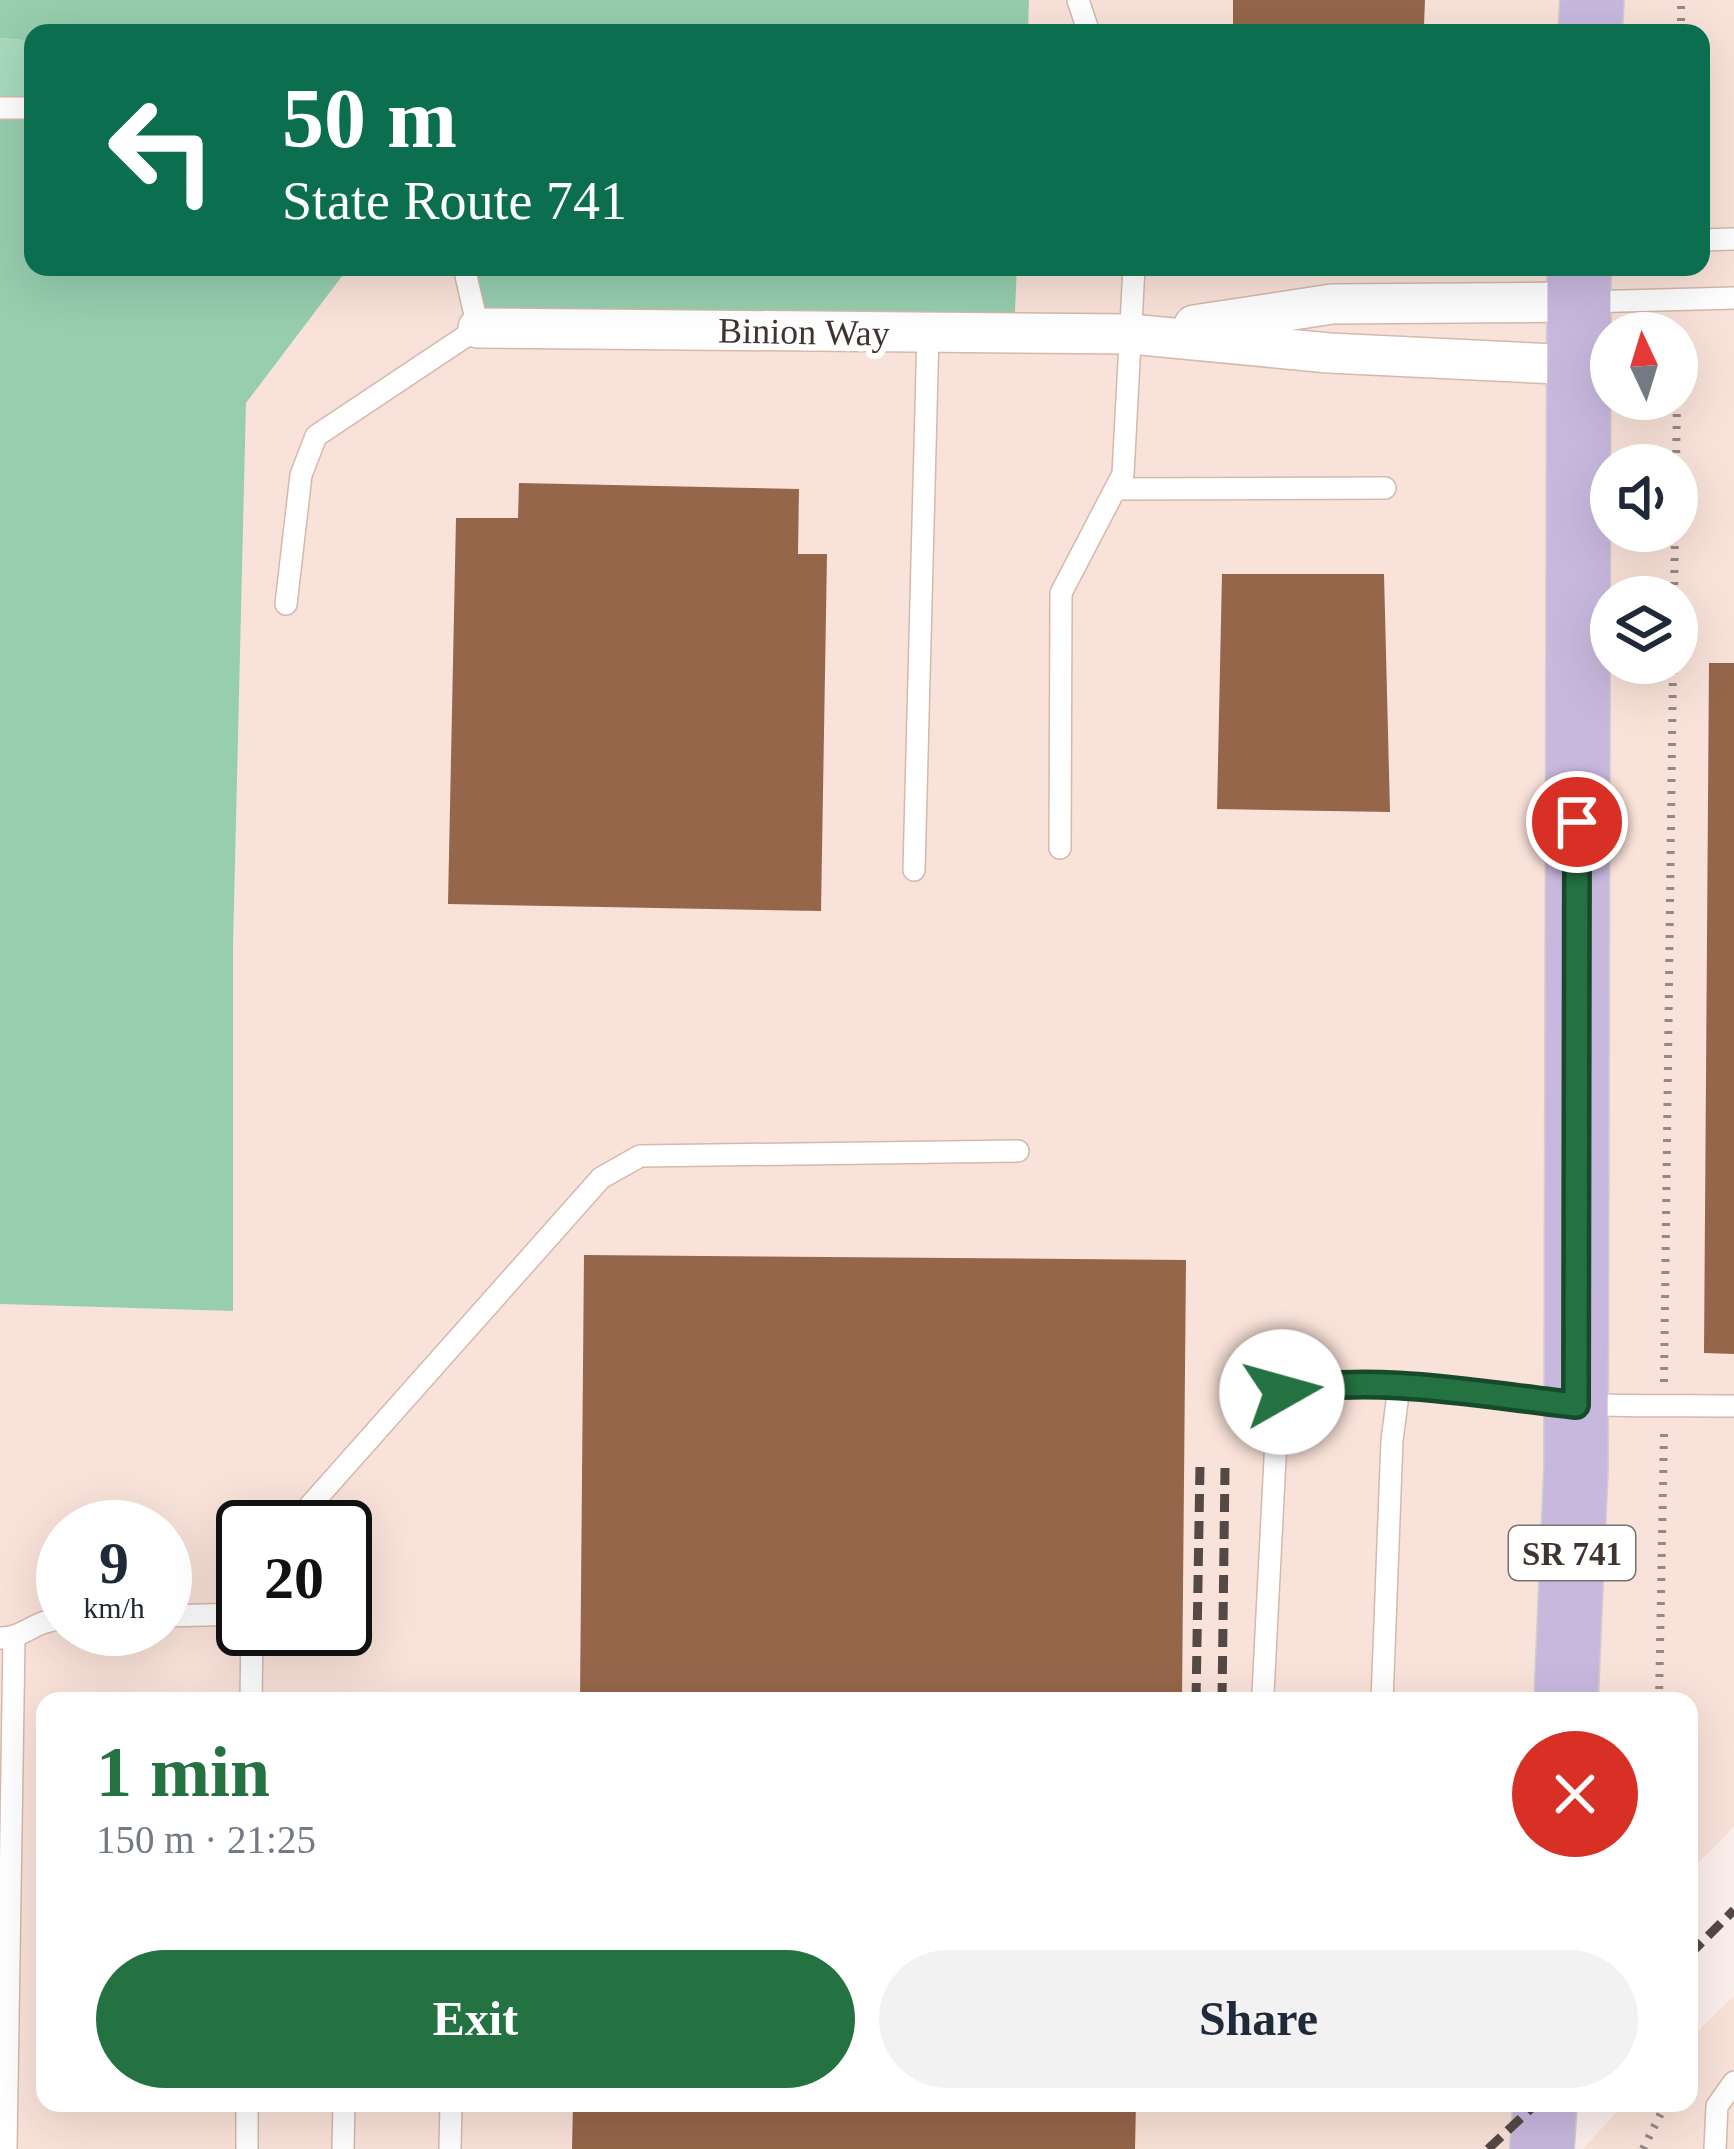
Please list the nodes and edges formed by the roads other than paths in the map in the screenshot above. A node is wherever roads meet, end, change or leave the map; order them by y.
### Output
1 (466, 276) edge
2 (1134, 276) edge
3 (1578, 285) edge
4 (1734, 298) edge
5 (478, 328) junction
6 (928, 332) junction
7 (1131, 334) junction
8 (1577, 365) junction
9 (1385, 488) dead end
10 (1116, 489) junction
11 (286, 604) dead end
12 (1060, 848) dead end
13 (914, 870) dead end
14 (1018, 1151) dead end
15 (1399, 1387) junction
16 (1576, 1405) junction
17 (1734, 1406) edge
18 (315, 1500) edge
19 (36, 1623) edge
20 (7, 1638) edge
21 (252, 1656) edge
22 (251, 1692) edge
23 (1263, 1692) edge
24 (1382, 1692) edge
25 (1566, 1692) edge
26 (1734, 2081) edge
27 (248, 2112) edge
28 (344, 2112) edge
29 (451, 2112) edge
30 (1544, 2112) edge
31 (6, 2149) edge
32 (247, 2149) edge
33 (343, 2149) edge
34 (450, 2149) edge
35 (1542, 2149) edge
36 (1714, 2149) edge

1 - 5 lane
2 - 7 lane
3 - 4 lane
3 - 7 street, Binion Way
3 - 8 main road, SR 741
5 - 6 street, Binion Way
5 - 11 lane
6 - 7 street, Binion Way
6 - 13 lane
7 - 8 street, Binion Way
7 - 10 lane
8 - 16 main road, SR 741
9 - 10 lane
10 - 12 lane
14 - 18 lane
15 - 16 lane
15 - 23 lane
15 - 24 lane
16 - 17 lane
16 - 25 main road, SR 741
19 - 20 lane
20 - 31 lane
21 - 22 lane
26 - 36 lane
27 - 32 lane
28 - 33 lane
29 - 34 lane
30 - 35 main road

